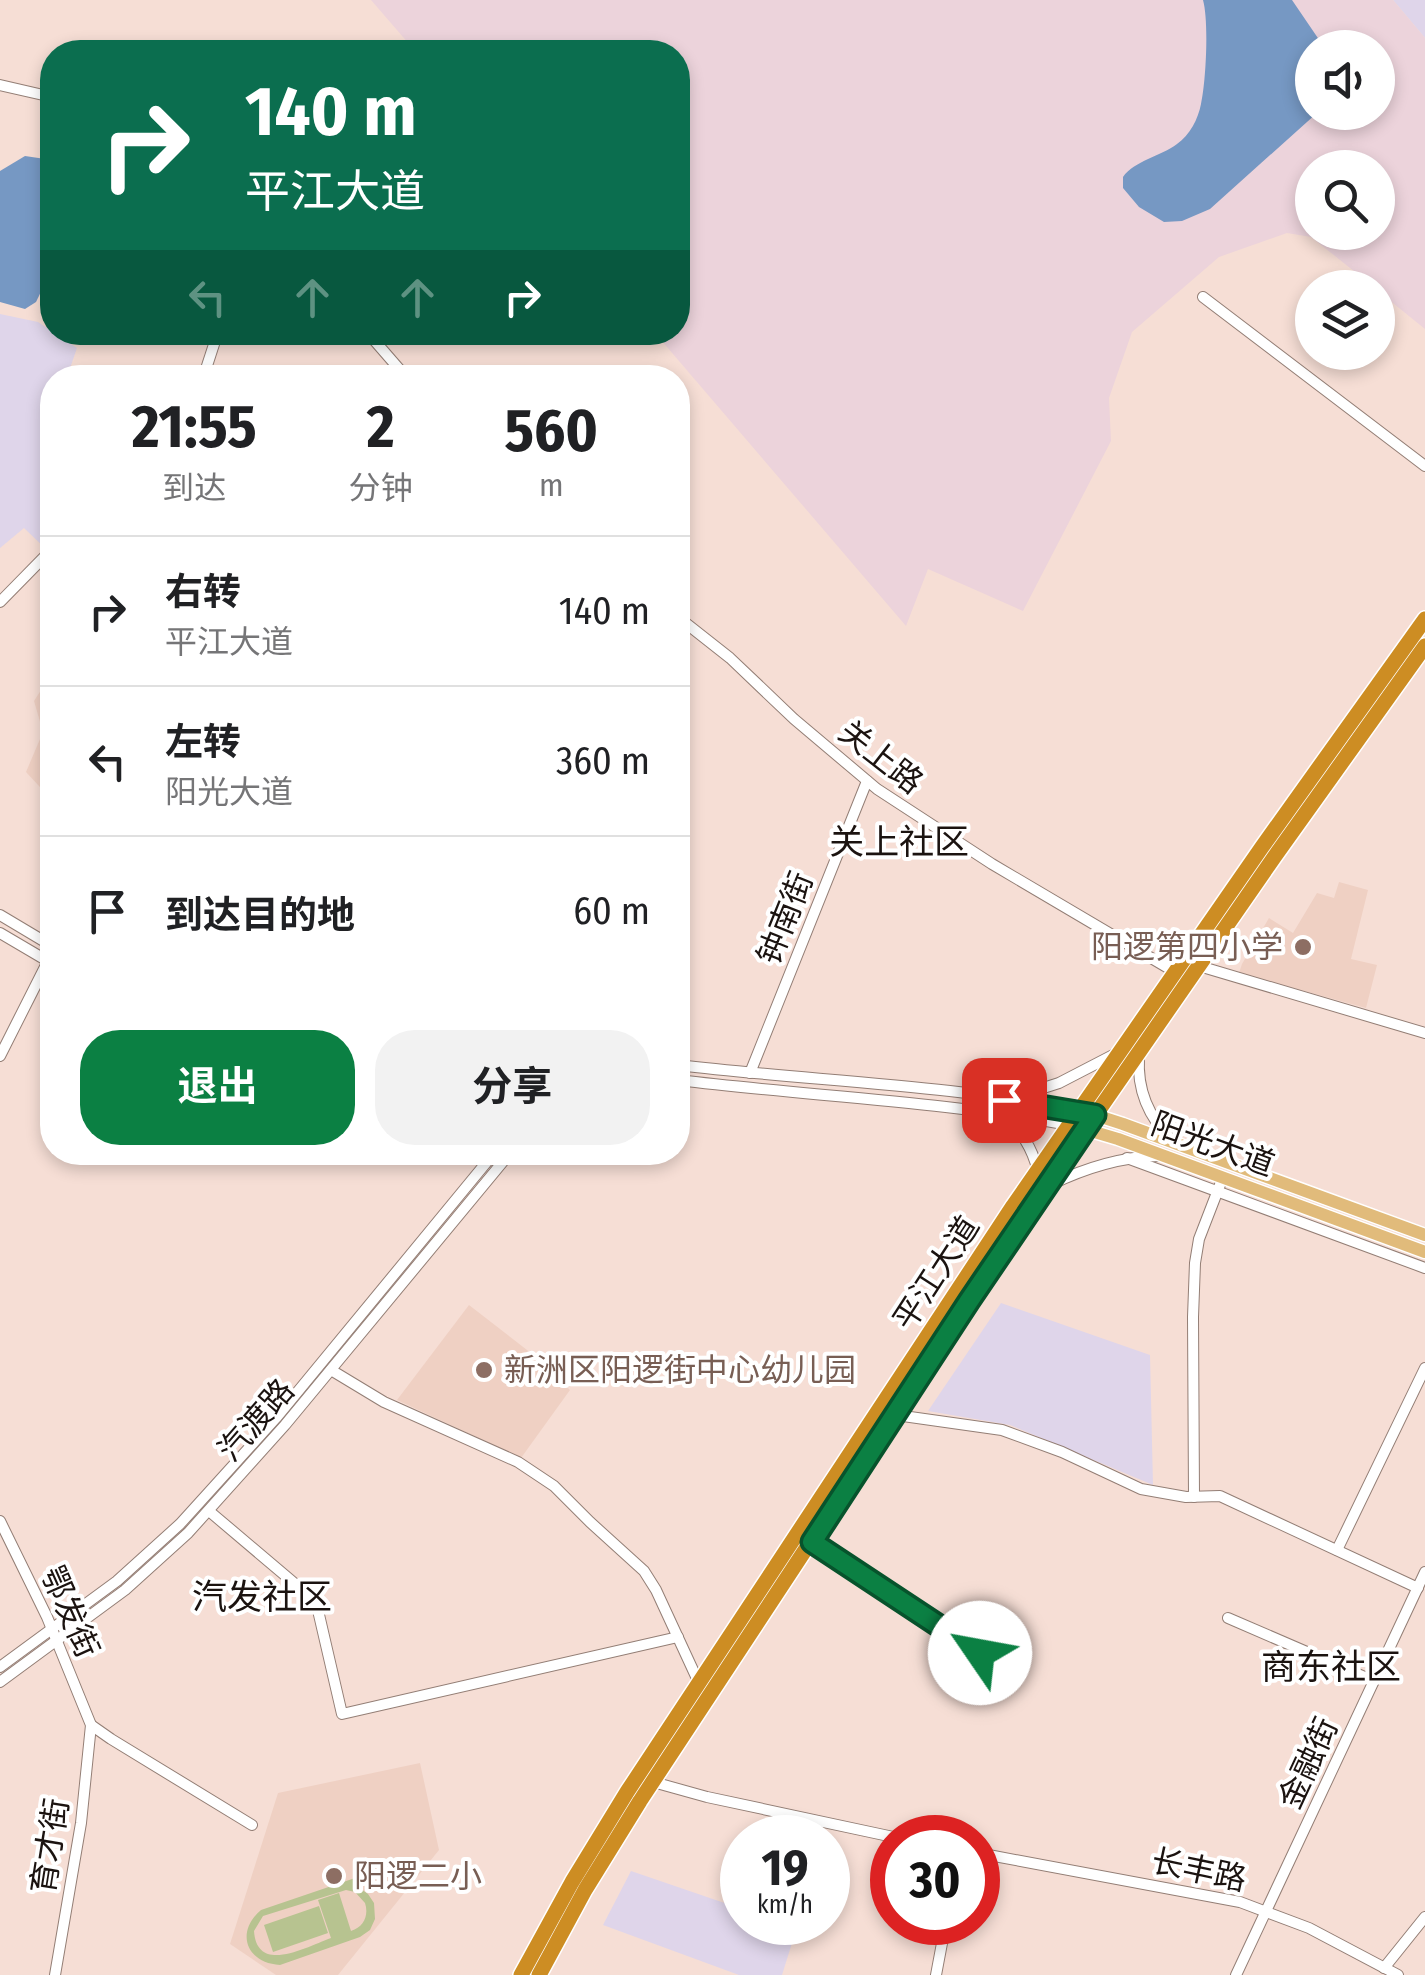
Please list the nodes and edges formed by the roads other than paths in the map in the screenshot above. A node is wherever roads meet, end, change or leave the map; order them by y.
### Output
1 (0, 84) edge
2 (40, 94) edge
3 (1203, 297) dead end
4 (378, 345) edge
5 (396, 365) edge
6 (1425, 466) edge
7 (40, 560) edge
8 (0, 602) edge
9 (1425, 619) edge
10 (690, 626) edge
11 (1425, 646) edge
12 (867, 781) junction
13 (0, 914) edge
14 (0, 933) edge
15 (40, 939) edge
16 (40, 956) edge
17 (1199, 966) junction
18 (1175, 972) junction
19 (40, 981) edge
20 (1425, 1034) edge
21 (1120, 1051) junction
22 (1140, 1051) junction
23 (0, 1056) edge
24 (690, 1066) edge
25 (750, 1074) junction
26 (690, 1081) edge
27 (1004, 1100) junction
28 (1002, 1115) junction
29 (1082, 1120) junction
30 (1177, 1144) junction
31 (1163, 1155) junction
32 (1127, 1158) junction
33 (485, 1165) edge
34 (500, 1165) edge
35 (1038, 1171) junction
36 (1222, 1177) junction
37 (1045, 1188) junction
38 (1217, 1191) junction
39 (1425, 1235) edge
40 (1425, 1252) edge
41 (1425, 1268) edge
42 (1425, 1368) edge
43 (331, 1370) junction
44 (896, 1415) junction
45 (1194, 1497) junction
46 (209, 1511) junction
47 (0, 1520) edge
48 (812, 1542) junction
49 (1337, 1550) junction
50 (1425, 1572) edge
51 (1418, 1588) junction
52 (1228, 1618) dead end
53 (55, 1636) junction
54 (678, 1637) junction
55 (980, 1653) dead end
56 (0, 1667) edge
57 (1374, 1681) junction
58 (0, 1682) edge
59 (699, 1683) junction
60 (91, 1725) junction
61 (653, 1782) junction
62 (252, 1825) dead end
63 (870, 1832) edge
64 (1000, 1858) edge
65 (1266, 1911) junction
66 (1425, 1917) edge
67 (942, 1945) edge
68 (1378, 1969) edge
69 (55, 1975) edge
70 (521, 1975) edge
71 (538, 1975) edge
72 (936, 1975) edge
73 (1236, 1975) edge
74 (1398, 1975) edge

1 - 2 street
3 - 6 street
4 - 5 street
7 - 8 street
9 - 18 highway, 平江大道
10 - 12 street, 关上路
11 - 17 highway, 平江大道
12 - 18 street, 关上路
12 - 25 street, 钟南街
13 - 15 street
14 - 16 street
17 - 20 street
17 - 22 highway, 平江大道
18 - 21 highway, 平江大道
19 - 23 street
21 - 27 street
21 - 29 highway, 平江大道
22 - 29 highway, 平江大道
22 - 30 street
24 - 25 street, 阳光大道
25 - 27 street, 阳光大道
26 - 28 street, 阳光大道
27 - 29 street, 阳光大道
28 - 29 street, 阳光大道
28 - 35 street
29 - 30 main road, 阳光大道
29 - 31 main road, 阳光大道
29 - 35 highway, 平江大道
29 - 37 highway, 平江大道
30 - 39 main road, 阳光大道
31 - 32 street
31 - 36 main road, 阳光大道
32 - 37 street
32 - 38 street
33 - 53 street, 汽渡路
34 - 43 street, 汽渡路
35 - 59 highway, 平江大道
36 - 38 street
36 - 40 main road, 阳光大道
37 - 44 highway, 平江大道
38 - 41 street
38 - 45 street
42 - 49 street
43 - 46 street, 汽渡路
43 - 54 street
44 - 45 street
44 - 48 highway, 平江大道
45 - 49 street
46 - 53 street, 汽渡路
46 - 54 street
47 - 53 street, 鄂发街
48 - 55 street
48 - 61 highway, 平江大道
49 - 51 street
50 - 51 street, 金融街
51 - 57 street, 金融街
52 - 57 street
53 - 56 street, 汽渡路
53 - 58 street, 汽渡路
53 - 60 street, 鄂发街
54 - 59 street
57 - 65 street, 金融街
59 - 70 highway, 平江大道
60 - 62 street
60 - 69 street, 育才街
61 - 63 street
61 - 71 highway, 平江大道
64 - 65 street, 长丰路
65 - 68 street, 长丰路
65 - 73 street, 金融街
66 - 68 street
67 - 72 street
68 - 74 street, 长丰路

